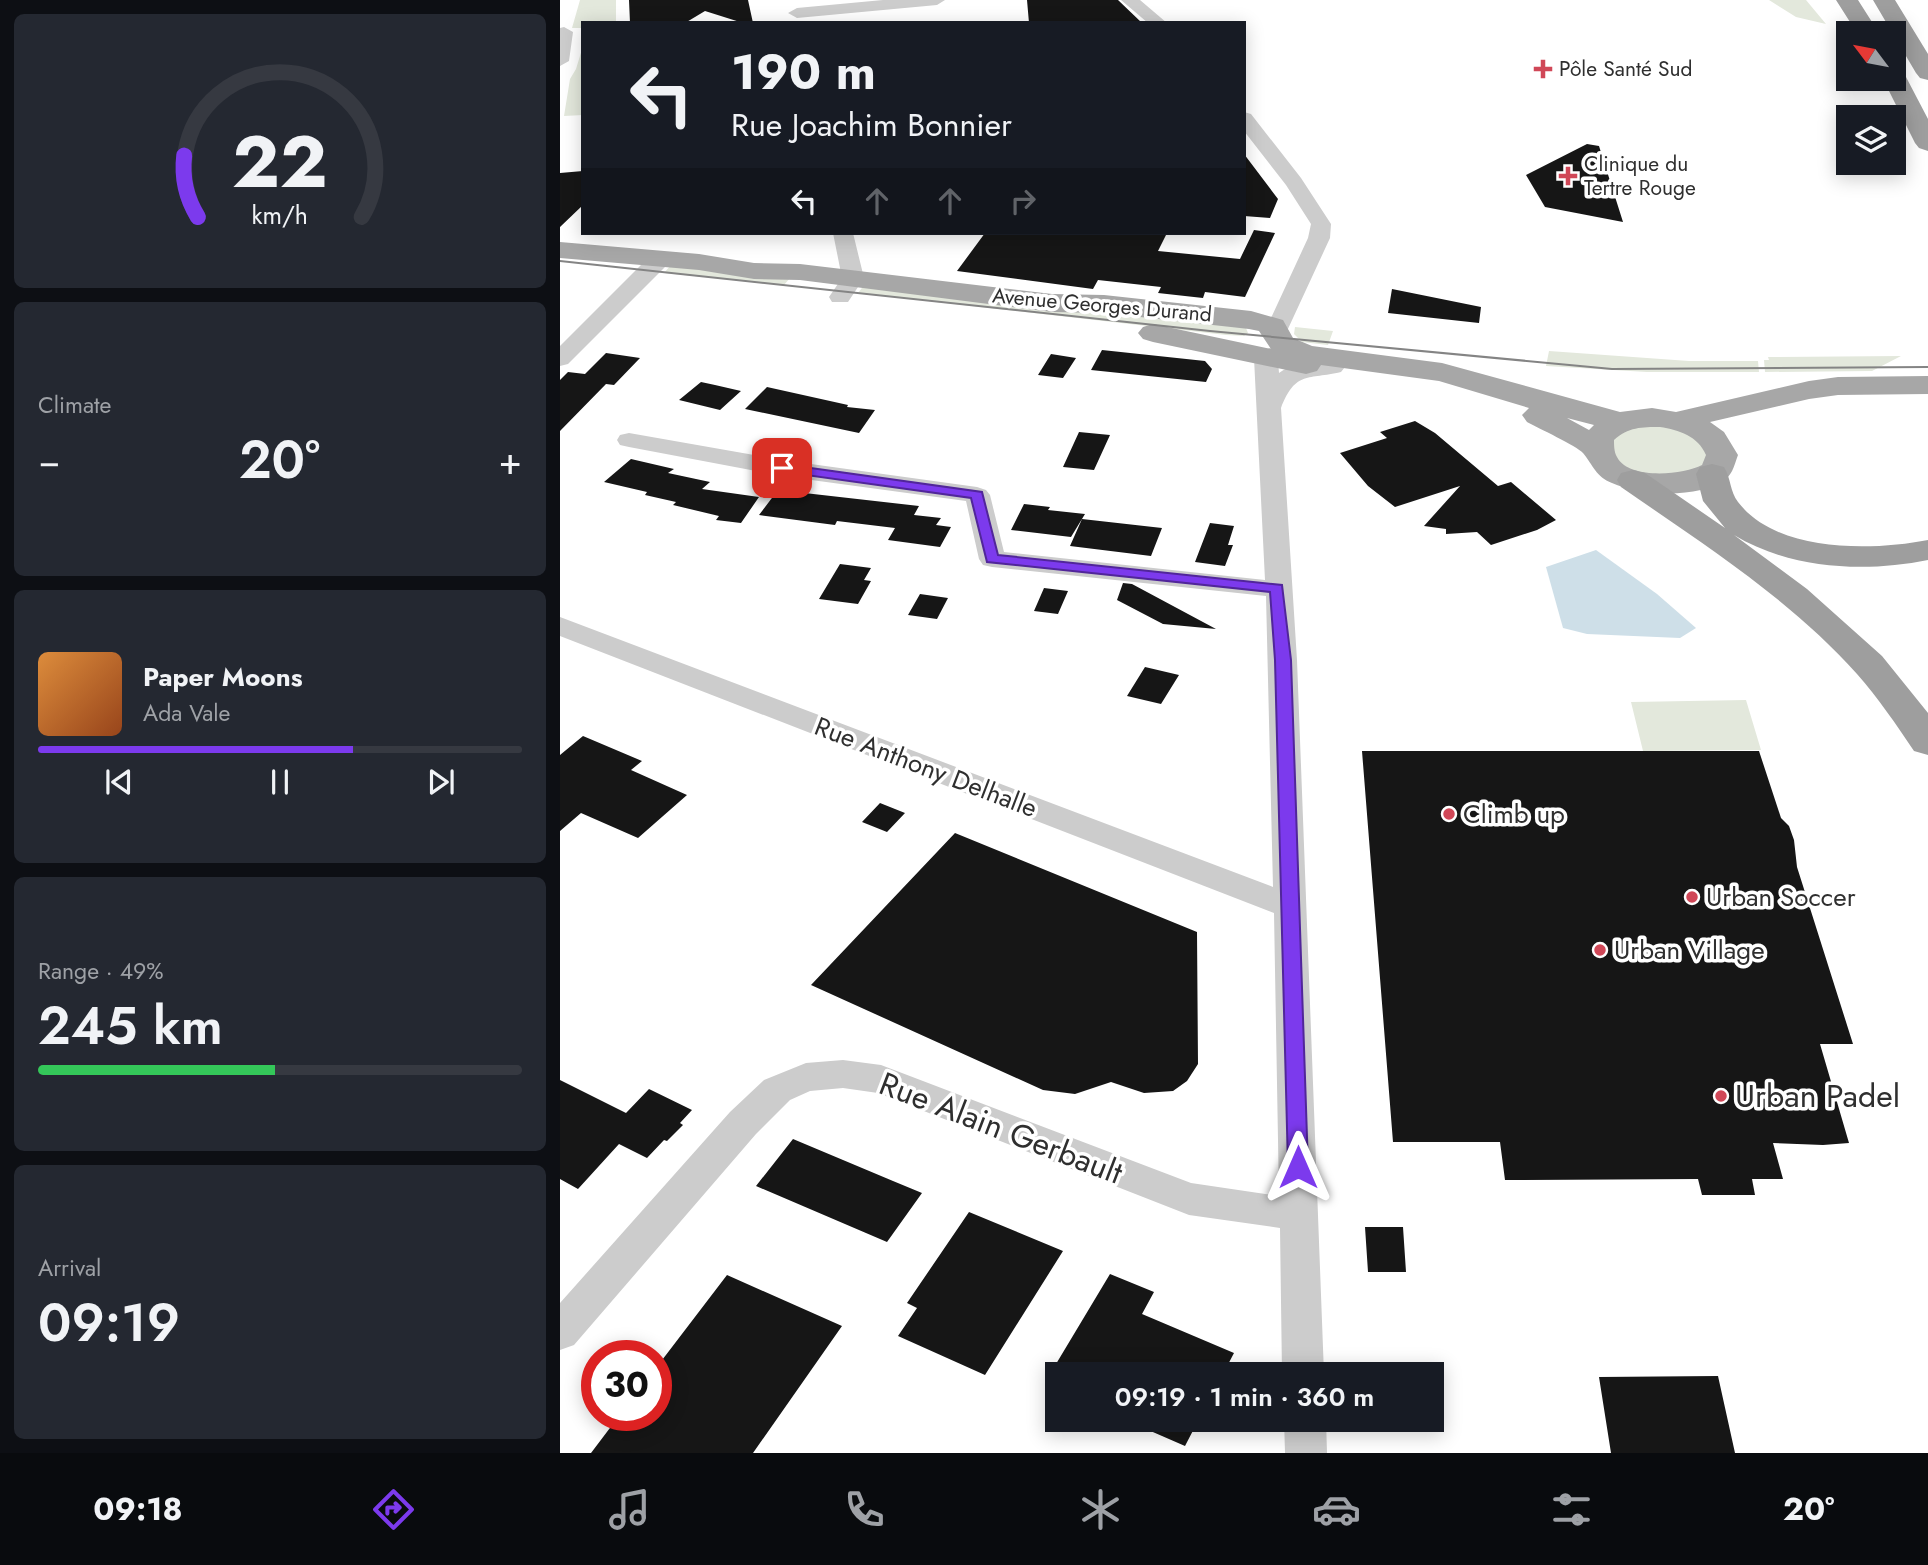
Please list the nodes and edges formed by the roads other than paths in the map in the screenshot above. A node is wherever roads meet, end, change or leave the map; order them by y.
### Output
1 (937, 0) edge
2 (1129, 0) edge
3 (1847, 0) edge
4 (1887, 4) edge
5 (796, 12) edge
6 (1156, 21) edge
7 (1860, 21) edge
8 (564, 32) dead end
9 (1928, 40) edge
10 (560, 61) edge
11 (1928, 73) edge
12 (1901, 91) edge
13 (1246, 121) edge
14 (1928, 143) edge
15 (843, 235) edge
16 (560, 250) edge
17 (560, 268) edge
18 (651, 268) junction
19 (846, 288) junction
20 (1270, 329) junction
21 (560, 359) edge
22 (1319, 361) junction
23 (1919, 385) edge
24 (1269, 408) junction
25 (1676, 421) junction
26 (1622, 422) junction
27 (629, 440) dead end
28 (1597, 448) junction
29 (1716, 461) junction
30 (1633, 480) junction
31 (1928, 550) edge
32 (1277, 588) junction
33 (560, 626) edge
34 (1928, 742) edge
35 (1291, 907) junction
36 (1297, 1212) junction
37 (560, 1332) edge
38 (1303, 1362) edge
39 (1305, 1432) edge
40 (1306, 1453) edge

1 - 5 street
2 - 6 street
3 - 7 highway
4 - 9 highway
4 - 11 highway
8 - 10 street
12 - 14 highway
13 - 20 street
15 - 19 street
16 - 18 main road, Avenue Georges Durand
17 - 18 main road, Avenue Georges Durand
18 - 19 main road, Avenue Georges Durand
18 - 21 street
19 - 20 main road, Avenue Georges Durand
19 - 20 main road, Avenue Georges Durand
20 - 22 main road, Avenue Georges Durand
20 - 24 street
22 - 24 street
22 - 26 main road, Avenue Georges Durand
22 - 28 main road, Avenue Georges Durand
23 - 25 main road
23 - 29 main road
24 - 32 street
25 - 26 main road, Avenue Georges Durand
25 - 29 main road
26 - 28 main road
27 - 32 street
28 - 30 main road, Avenue Georges Durand
29 - 30 main road
29 - 31 highway
30 - 34 highway
32 - 35 street
33 - 35 street, Rue Anthony Delhalle
35 - 36 street
36 - 37 street, Rue Alain Gerbault
36 - 38 street
39 - 40 street

